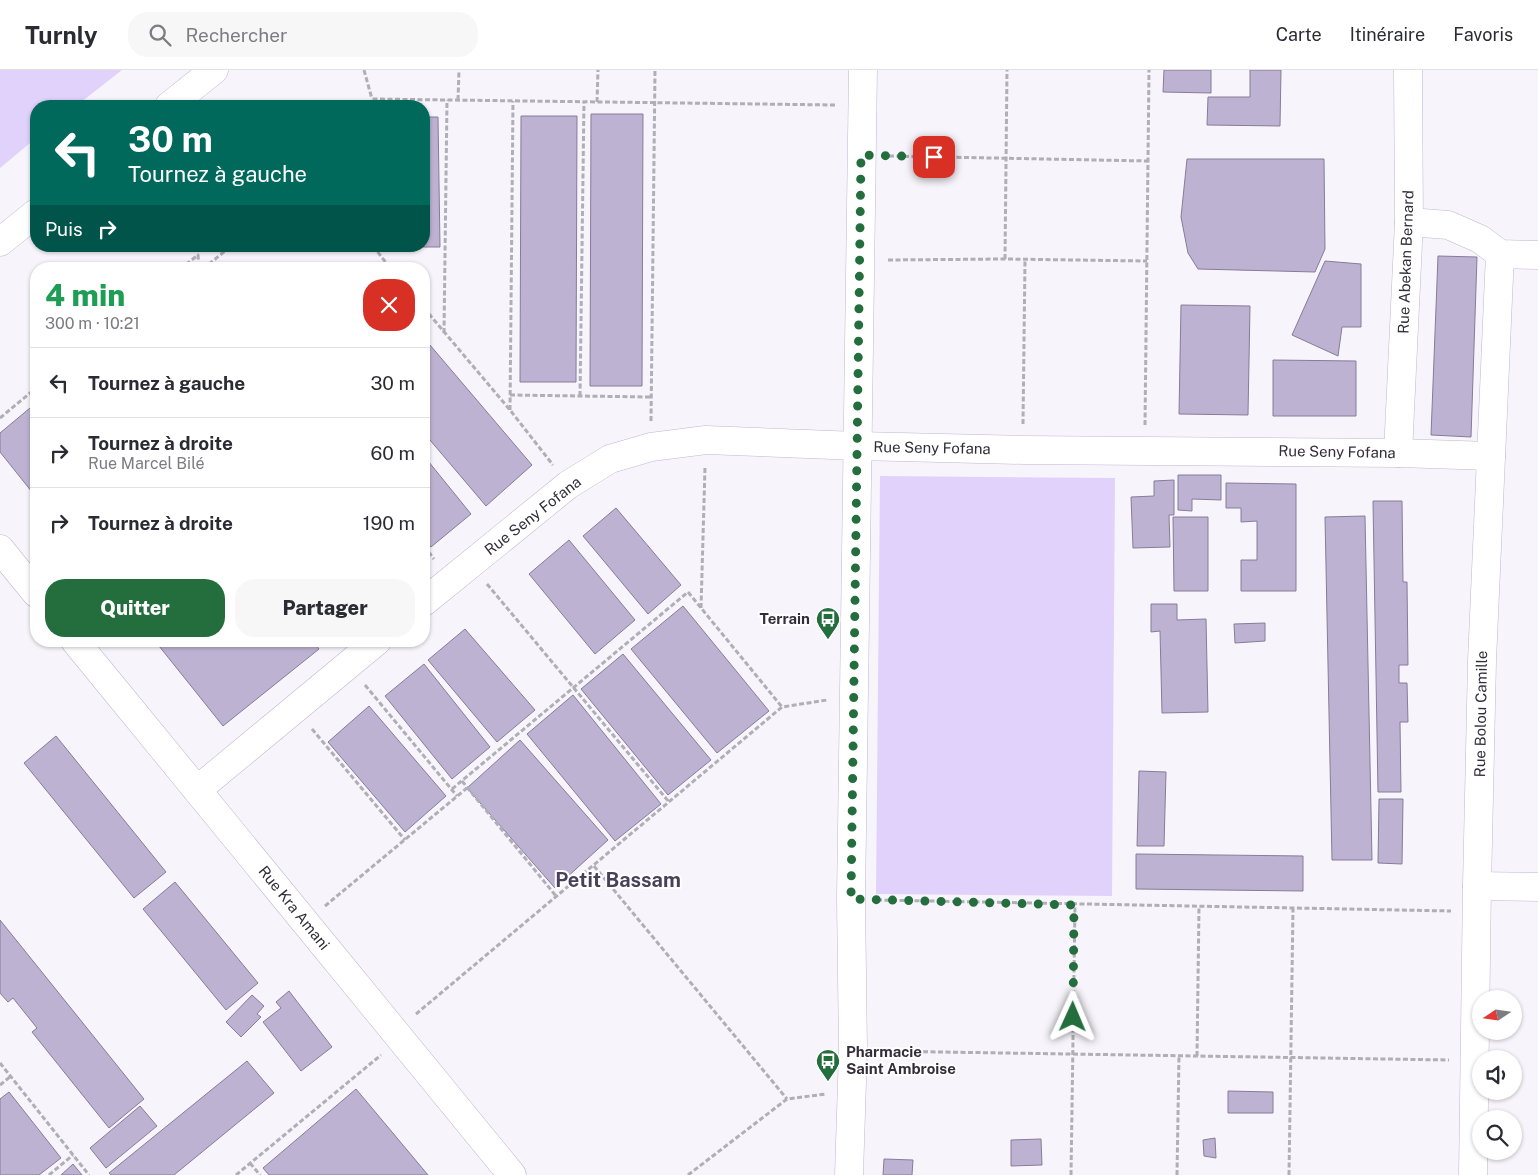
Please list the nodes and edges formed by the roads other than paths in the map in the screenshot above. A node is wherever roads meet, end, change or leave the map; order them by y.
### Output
1 (214, 70) edge
2 (864, 70) edge
3 (1408, 70) edge
4 (176, 100) edge
5 (30, 218) edge
6 (1409, 222) junction
7 (0, 242) edge
8 (1500, 254) junction
9 (1538, 255) edge
10 (858, 446) junction
11 (1398, 453) junction
12 (1491, 456) junction
13 (0, 549) edge
14 (30, 586) edge
15 (430, 597) edge
16 (80, 647) edge
17 (370, 647) edge
18 (197, 790) junction
19 (1538, 887) edge
20 (1476, 899) junction
21 (512, 1175) edge
22 (849, 1175) edge
23 (1474, 1175) edge

1 - 4 street
2 - 10 street
3 - 6 street, Rue Abekan Bernard
5 - 7 street
6 - 8 street
6 - 11 street, Rue Abekan Bernard
8 - 9 street
8 - 12 street, Rue Bolou Camille
10 - 11 street, Rue Seny Fofana
10 - 15 street, Rue Seny Fofana
10 - 22 street
11 - 12 street, Rue Seny Fofana
12 - 20 street, Rue Bolou Camille
13 - 14 street
16 - 18 street, Rue Kra Amani
17 - 18 street
18 - 21 street, Rue Kra Amani
19 - 20 street
20 - 23 street, Rue Bolou Camille

